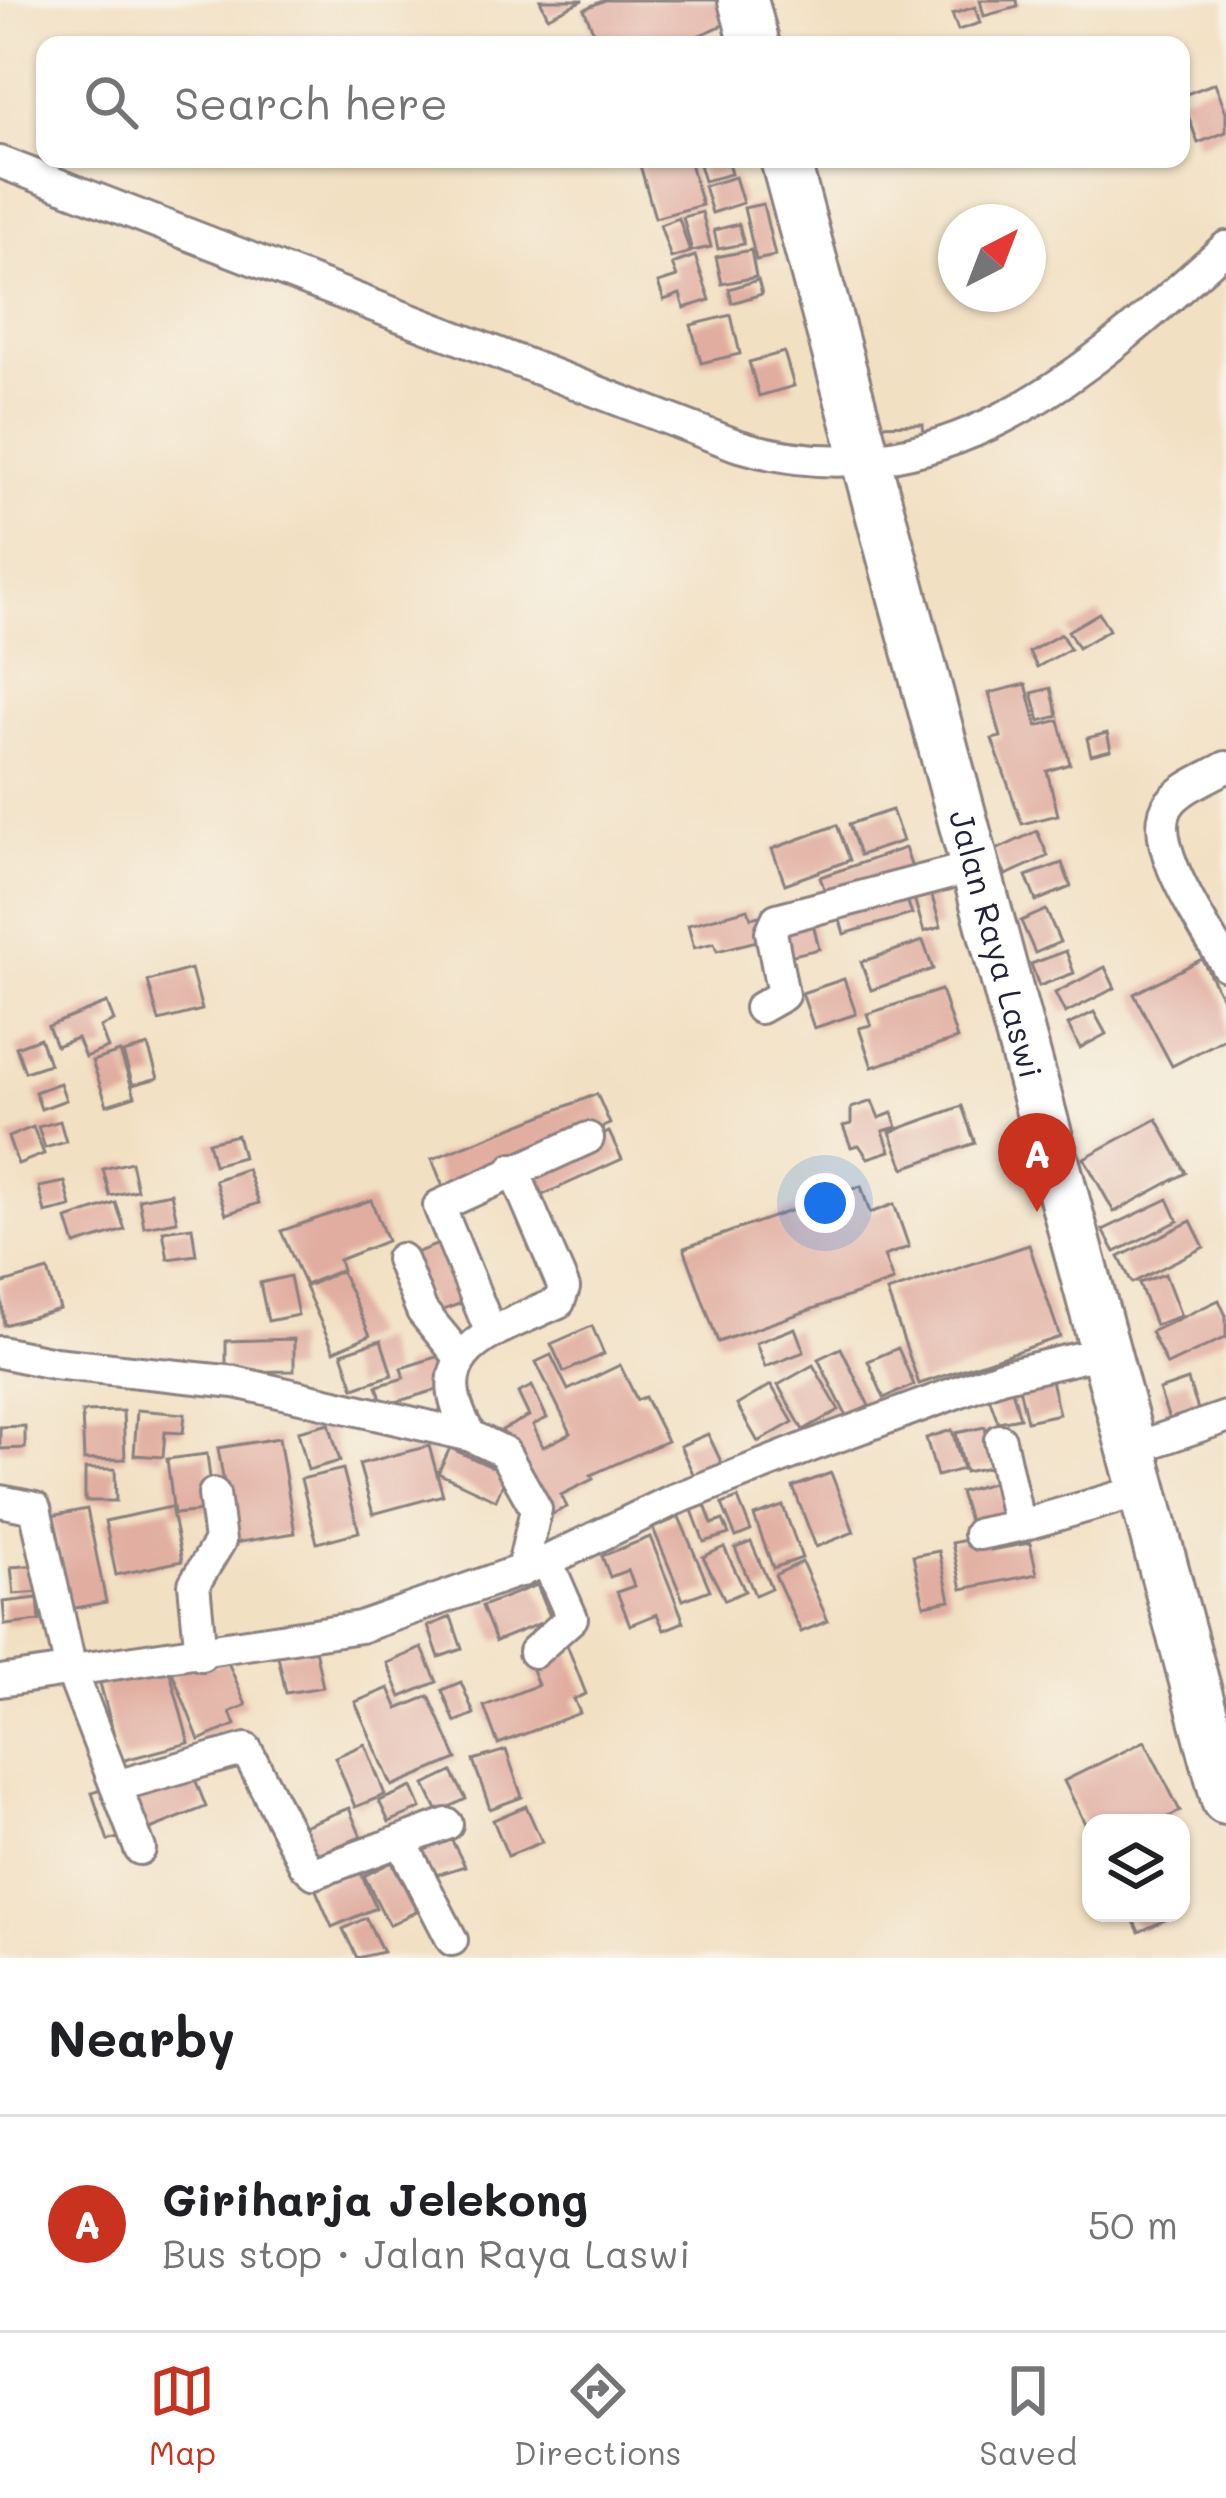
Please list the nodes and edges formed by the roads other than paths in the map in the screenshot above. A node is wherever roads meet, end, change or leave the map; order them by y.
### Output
1 (743, 0) edge
2 (753, 36) edge
3 (0, 162) edge
4 (787, 168) edge
5 (1226, 247) edge
6 (864, 458) junction
7 (1226, 767) edge
8 (974, 866) junction
9 (1226, 965) edge
10 (760, 1008) dead end
11 (589, 1138) dead end
12 (513, 1169) junction
13 (401, 1259) dead end
14 (491, 1334) junction
15 (0, 1352) edge
16 (1104, 1352) junction
17 (459, 1356) junction
18 (1226, 1417) edge
19 (1226, 1434) edge
20 (471, 1436) junction
21 (1000, 1439) dead end
22 (1136, 1468) junction
23 (214, 1494) dead end
24 (0, 1501) edge
25 (1019, 1526) junction
26 (979, 1534) dead end
27 (534, 1566) junction
28 (534, 1652) dead end
29 (202, 1654) junction
30 (71, 1670) junction
31 (0, 1681) edge
32 (116, 1786) junction
33 (1226, 1800) edge
34 (448, 1823) dead end
35 (401, 1841) junction
36 (140, 1849) dead end
37 (452, 1940) dead end

1 - 2 main road
3 - 6 street
4 - 6 main road, Jalan Raya Laswi
5 - 6 street
6 - 8 main road, Jalan Raya Laswi
7 - 9 street
8 - 10 street
8 - 16 main road, Jalan Raya Laswi
11 - 12 street
12 - 14 street
12 - 14 street
13 - 17 street
14 - 17 street
15 - 20 street
16 - 22 main road, Jalan Raya Laswi
16 - 27 street
17 - 20 street
18 - 22 street
19 - 22 street
20 - 27 street
21 - 25 street
22 - 25 street
22 - 33 main road, Jalan Raya Laswi
23 - 29 street
24 - 30 street
25 - 26 street
27 - 28 street
27 - 29 street
29 - 30 street
30 - 31 street
30 - 32 street
32 - 35 street
32 - 36 street
34 - 35 street
35 - 37 street

